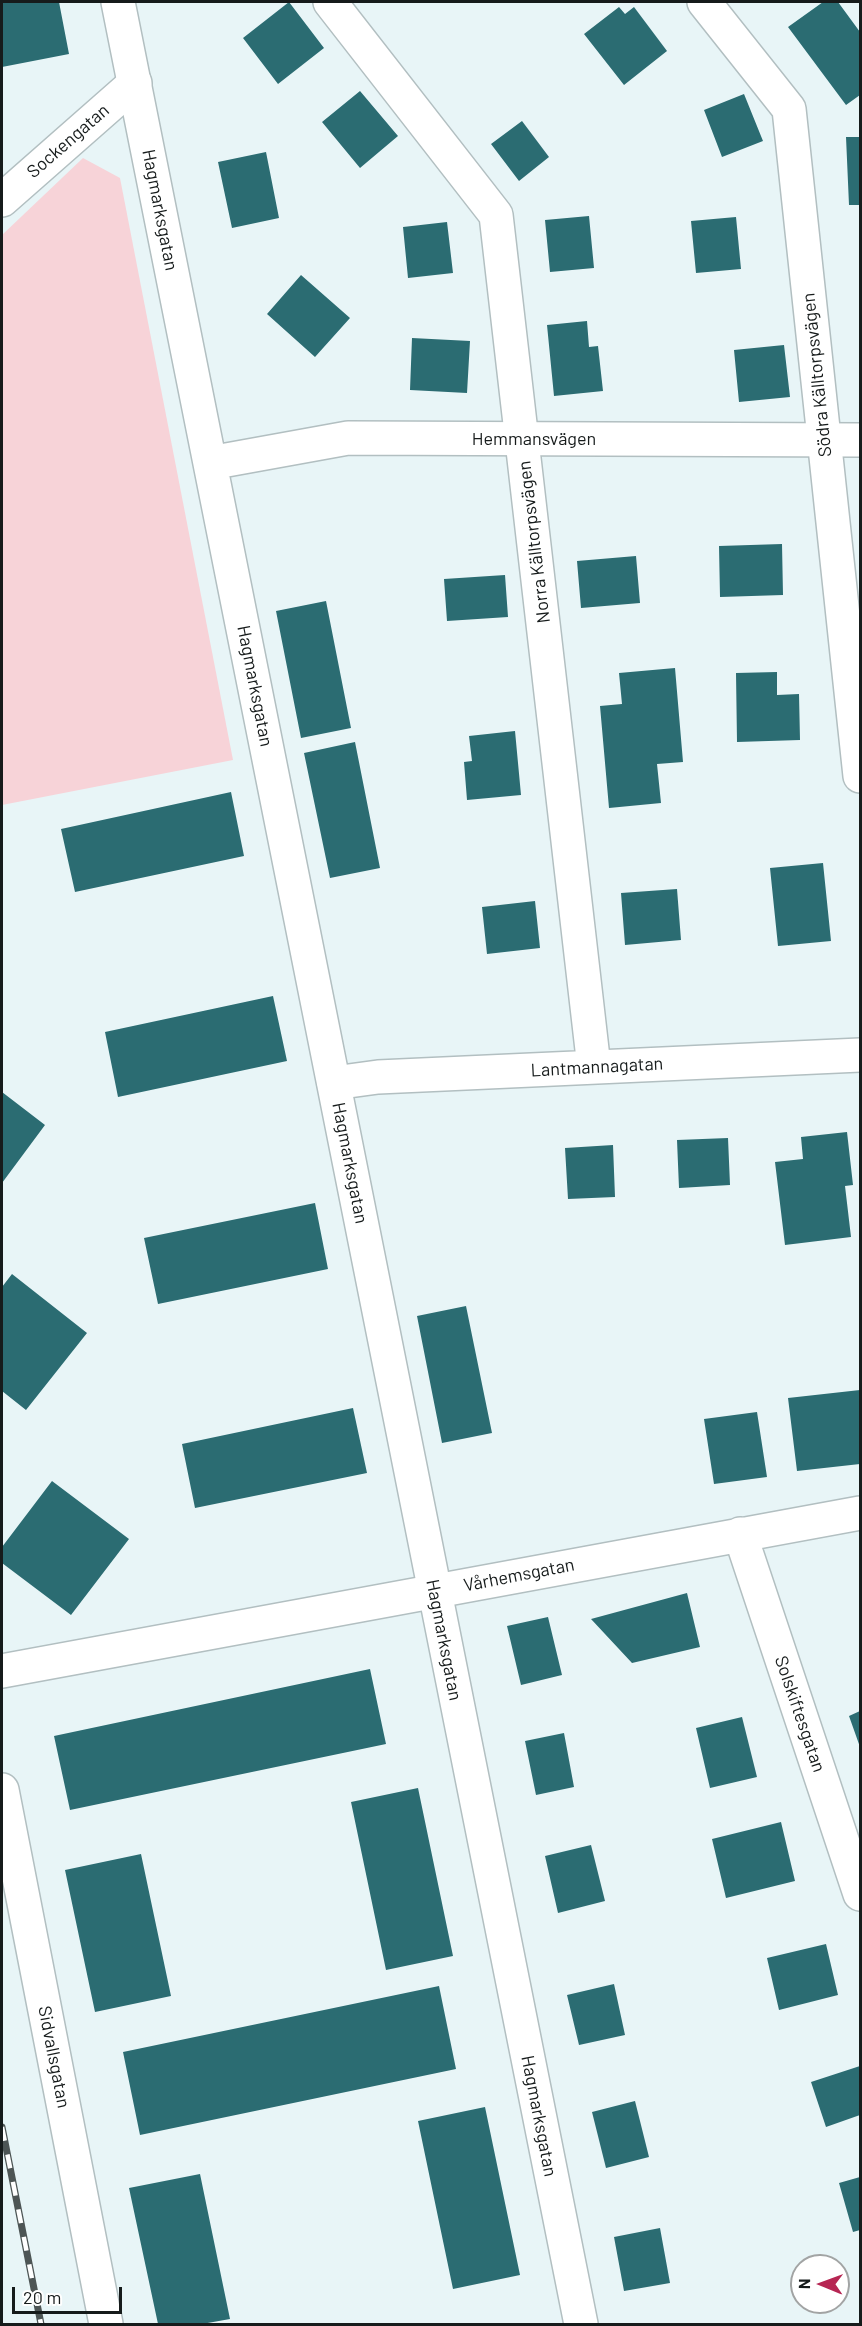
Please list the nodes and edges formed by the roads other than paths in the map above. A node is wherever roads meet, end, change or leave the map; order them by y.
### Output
1 (123, 2) edge
2 (330, 2) edge
3 (704, 2) edge
4 (135, 83) junction
5 (2, 200) edge
6 (522, 439) junction
7 (824, 440) junction
8 (861, 440) edge
9 (210, 463) junction
10 (861, 776) edge
11 (861, 1055) edge
12 (594, 1067) junction
13 (334, 1083) junction
14 (861, 1512) edge
15 (740, 1534) junction
16 (434, 1591) junction
17 (2, 1671) edge
18 (2, 1790) edge
19 (861, 1894) edge
20 (106, 2325) edge
21 (581, 2325) edge

1 - 4 street, Hagmarksgatan
2 - 6 street, Norra Källtorpsvägen
3 - 7 street, Södra Källtorpsvägen
4 - 5 street, Sockengatan
4 - 9 street, Hagmarksgatan
6 - 7 street, Hemmansvägen
6 - 9 street, Hemmansvägen
6 - 12 street, Norra Källtorpsvägen
7 - 8 street, Hemmansvägen
7 - 10 street, Södra Källtorpsvägen
9 - 13 street, Hagmarksgatan
11 - 12 street, Lantmannagatan
12 - 13 street, Lantmannagatan
13 - 16 street, Hagmarksgatan
14 - 15 street, Vårhemsgatan
15 - 16 street, Vårhemsgatan
15 - 19 street, Solskiftesgatan
16 - 17 street, Vårhemsgatan
16 - 21 street, Hagmarksgatan
18 - 20 street, Sidvallsgatan

